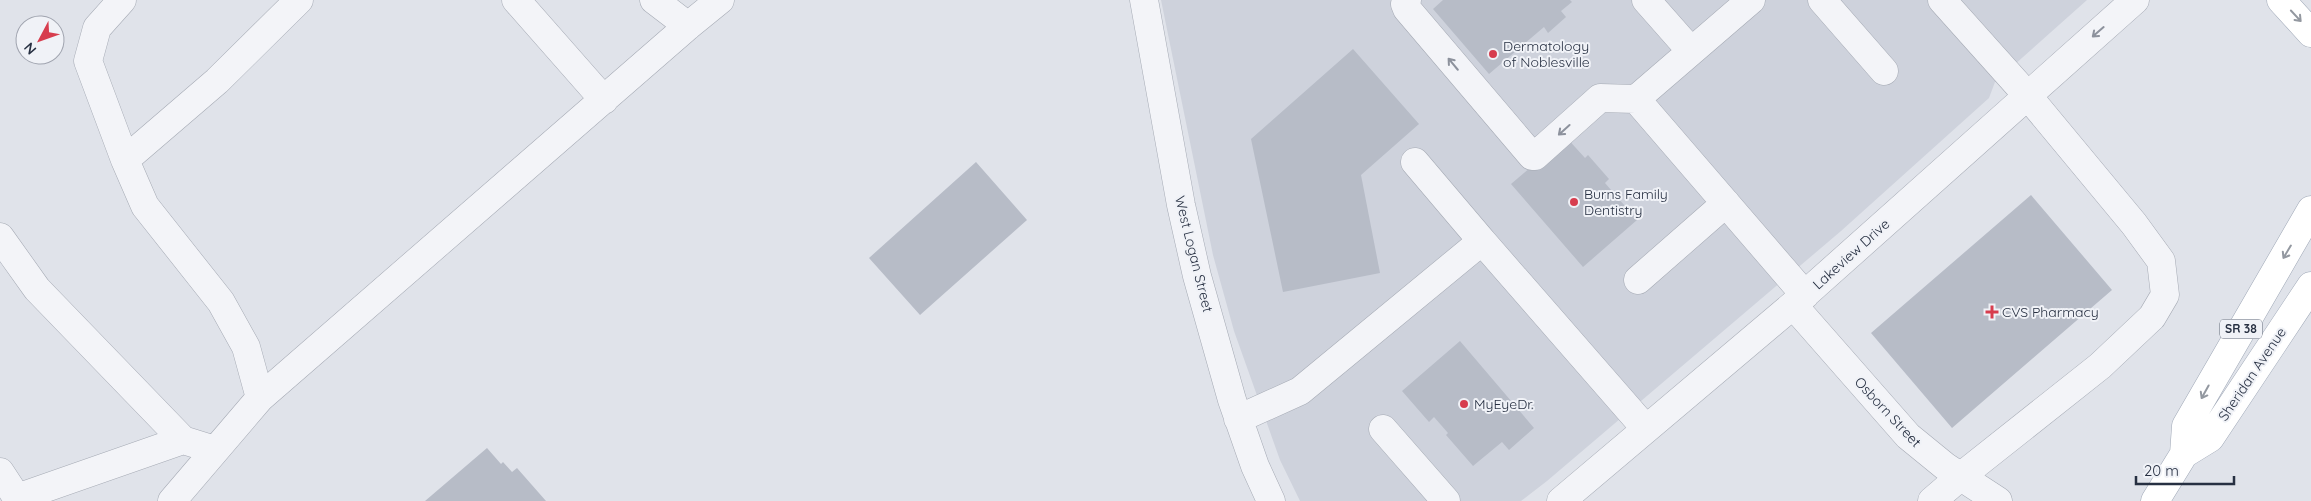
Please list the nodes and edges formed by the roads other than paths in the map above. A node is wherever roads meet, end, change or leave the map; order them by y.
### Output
1 (122, 0) edge
2 (299, 0) edge
3 (516, 0) edge
4 (654, 0) edge
5 (720, 0) edge
6 (1144, 0) edge
7 (1407, 0) edge
8 (1646, 0) edge
9 (1822, 0) edge
10 (1942, 0) edge
11 (2134, 0) edge
12 (2281, 0) edge
13 (1739, 4) edge
14 (688, 26) junction
15 (2311, 32) edge
16 (1691, 51) junction
17 (1884, 72) dead end
18 (2027, 95) junction
19 (1636, 99) junction
20 (604, 100) junction
21 (125, 160) junction
22 (1415, 162) dead end
23 (1726, 202) junction
24 (2311, 210) edge
25 (0, 237) edge
26 (1482, 242) junction
27 (1638, 280) dead end
28 (2308, 299) edge
29 (1799, 300) junction
30 (260, 398) junction
31 (1238, 419) junction
32 (1383, 429) dead end
33 (1646, 430) junction
34 (183, 440) junction
35 (215, 450) junction
36 (2184, 454) junction
37 (0, 472) edge
38 (1960, 476) junction
39 (18, 500) edge
40 (172, 501) edge
41 (1271, 501) edge
42 (1446, 501) edge
43 (1561, 501) edge
44 (1932, 501) edge
45 (1998, 501) edge
46 (2155, 501) edge

1 - 21 street
2 - 21 street
3 - 20 street
4 - 14 street
5 - 14 street
6 - 31 street, West Logan Street
19 -> 7 street
8 - 16 street
9 - 17 street
10 - 18 street
11 -> 18 street, Lakeview Drive
12 -> 15 main road
13 - 16 street
14 - 20 street
16 - 19 street
18 - 29 street, Lakeview Drive
18 - 38 street
19 - 23 street, Osborn Street
20 - 30 street
21 - 30 street
22 - 26 street
23 - 27 street
23 - 29 street, Osborn Street
24 -> 36 main road, Sheridan Avenue / SR 38
25 - 34 street
26 - 31 street
26 - 33 street
28 - 36 main road, Sheridan Avenue / SR 38
29 - 33 street, Lakeview Drive
29 - 38 street, Osborn Street
30 - 35 street
31 - 41 street, West Logan Street
32 - 42 street
33 - 43 street, Lakeview Drive
34 - 35 street
34 - 39 street
35 - 40 street
36 - 46 main road, Sheridan Avenue / SR 38
37 - 39 street
38 - 44 street
38 - 45 street, Osborn Street

